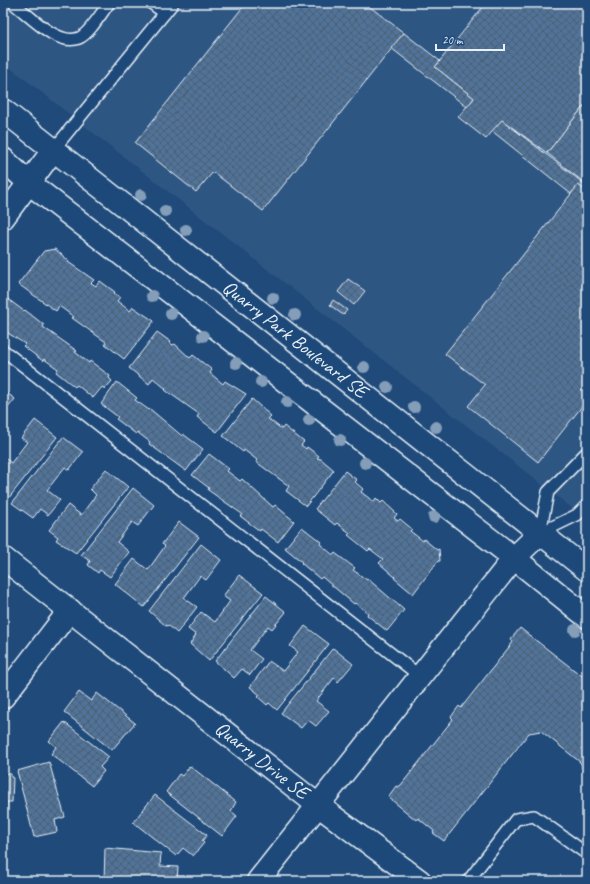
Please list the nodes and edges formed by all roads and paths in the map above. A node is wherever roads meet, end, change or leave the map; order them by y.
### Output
1 (13, 3) edge
2 (109, 3) edge
3 (151, 3) edge
4 (173, 3) edge
5 (165, 13) junction
6 (3, 110) edge
7 (54, 149) junction
8 (3, 159) edge
9 (29, 183) junction
10 (3, 218) edge
11 (3, 350) edge
12 (587, 452) edge
13 (587, 505) edge
14 (540, 533) junction
15 (3, 558) edge
16 (514, 558) junction
17 (587, 570) edge
18 (70, 610) junction
19 (587, 617) edge
20 (421, 677) junction
21 (3, 697) edge
22 (319, 806) junction
23 (587, 854) edge
24 (258, 881) edge
25 (420, 881) edge
26 (468, 881) edge

1 - 2 lane
3 - 5 lane
4 - 5 lane
5 - 7 lane
6 - 7 street, Quarry Park Boulevard SE
7 - 9 street
7 - 14 street, Quarry Park Boulevard SE
8 - 9 street, Quarry Park Boulevard SE
9 - 10 street
9 - 16 street, Quarry Park Boulevard SE
11 - 20 lane
12 - 14 lane
13 - 14 lane
14 - 16 street, Quarry Drive SE
14 - 17 street, Quarry Park Boulevard SE
15 - 18 street, Quarry Drive SE
16 - 19 street, Quarry Park Boulevard SE
16 - 20 street, Quarry Drive SE
18 - 21 street
18 - 22 street, Quarry Drive SE
20 - 22 street, Quarry Drive SE
22 - 24 street
22 - 25 street
23 - 26 lane

